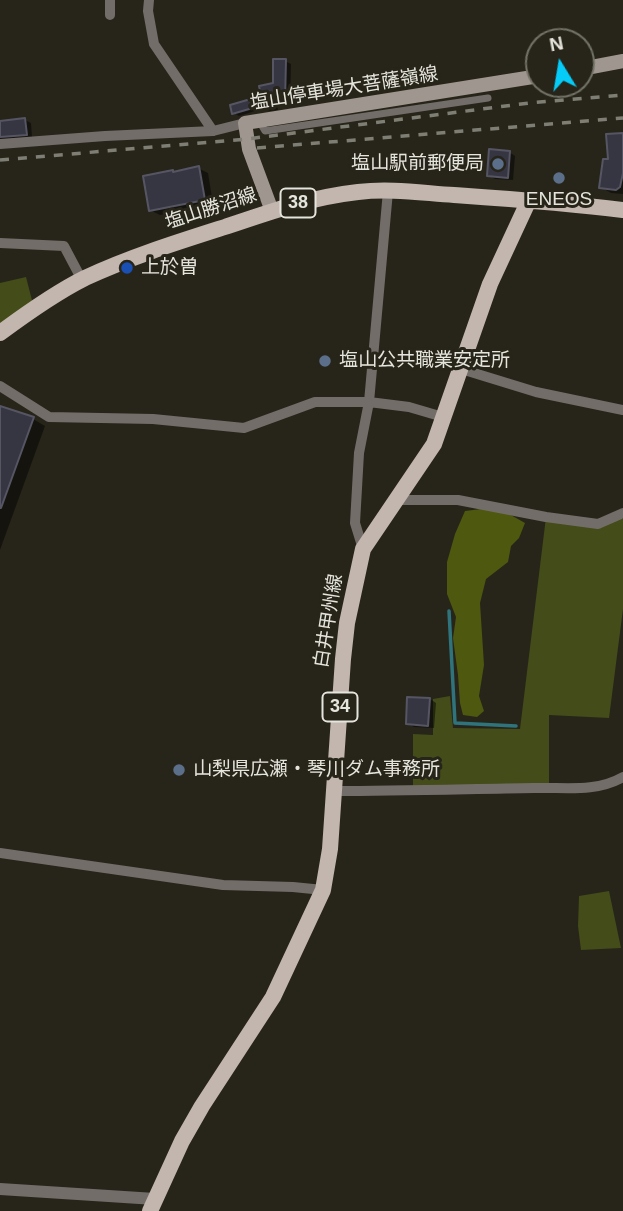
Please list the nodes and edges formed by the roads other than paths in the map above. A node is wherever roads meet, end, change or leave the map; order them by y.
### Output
1 (110, 0) edge
2 (149, 0) edge
3 (110, 15) dead end
4 (623, 61) edge
5 (595, 66) edge
6 (525, 78) edge
7 (488, 99) dead end
8 (252, 122) junction
9 (213, 131) junction
10 (0, 144) edge
11 (388, 191) junction
12 (529, 200) junction
13 (623, 210) edge
14 (272, 211) junction
15 (0, 243) edge
16 (82, 280) junction
17 (0, 332) edge
18 (461, 369) junction
19 (0, 386) edge
20 (369, 402) junction
21 (623, 410) edge
22 (443, 417) junction
23 (395, 500) junction
24 (623, 513) edge
25 (363, 549) junction
26 (623, 777) edge
27 (334, 791) junction
28 (0, 853) edge
29 (323, 890) junction
30 (0, 1189) edge
31 (153, 1205) edge

1 - 3 street
2 - 9 street
4 - 5 main road
6 - 8 main road, 塩山停車場大菩薩嶺線
7 - 8 street
8 - 9 street
8 - 14 main road, 塩山停車場大菩薩嶺線
9 - 10 street
11 - 12 main road, 塩山勝沼線 / 38
11 - 14 main road, 塩山勝沼線 / 38
11 - 20 street
12 - 13 main road, 塩山勝沼線 / 38
12 - 18 main road, 白井甲州線 / 34
14 - 16 main road, 塩山勝沼線 / 38
15 - 16 street
16 - 17 main road, 塩山勝沼線 / 38
18 - 21 street
18 - 22 main road, 白井甲州線 / 34
19 - 20 street
20 - 22 street
20 - 25 street
22 - 23 main road, 白井甲州線 / 34
23 - 24 street
23 - 25 main road, 白井甲州線 / 34
25 - 27 main road, 白井甲州線 / 34
26 - 27 street
27 - 29 main road, 白井甲州線 / 34
28 - 29 street
29 - 31 main road, 白井甲州線 / 34
30 - 31 street

